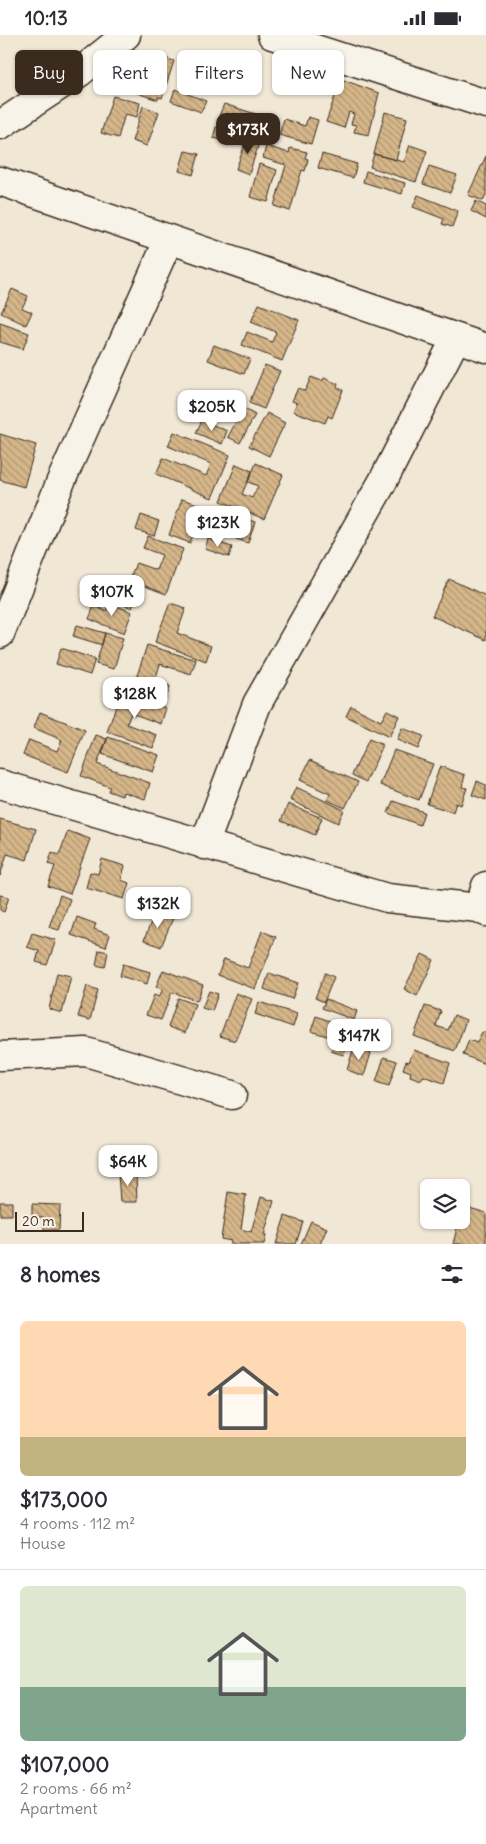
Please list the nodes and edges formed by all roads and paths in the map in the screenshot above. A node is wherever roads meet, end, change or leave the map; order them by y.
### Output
1 (126, 35) edge
2 (272, 35) edge
3 (486, 104) edge
4 (0, 125) edge
5 (0, 181) edge
6 (169, 239) junction
7 (456, 338) junction
8 (486, 348) edge
9 (0, 634) edge
10 (0, 784) edge
11 (204, 845) junction
12 (484, 902) edge
13 (0, 1056) edge
14 (232, 1095) dead end

1 - 4 street
2 - 3 street
5 - 6 street
6 - 7 street
6 - 9 street
7 - 8 street
7 - 11 street
10 - 11 street
11 - 12 street
13 - 14 street

